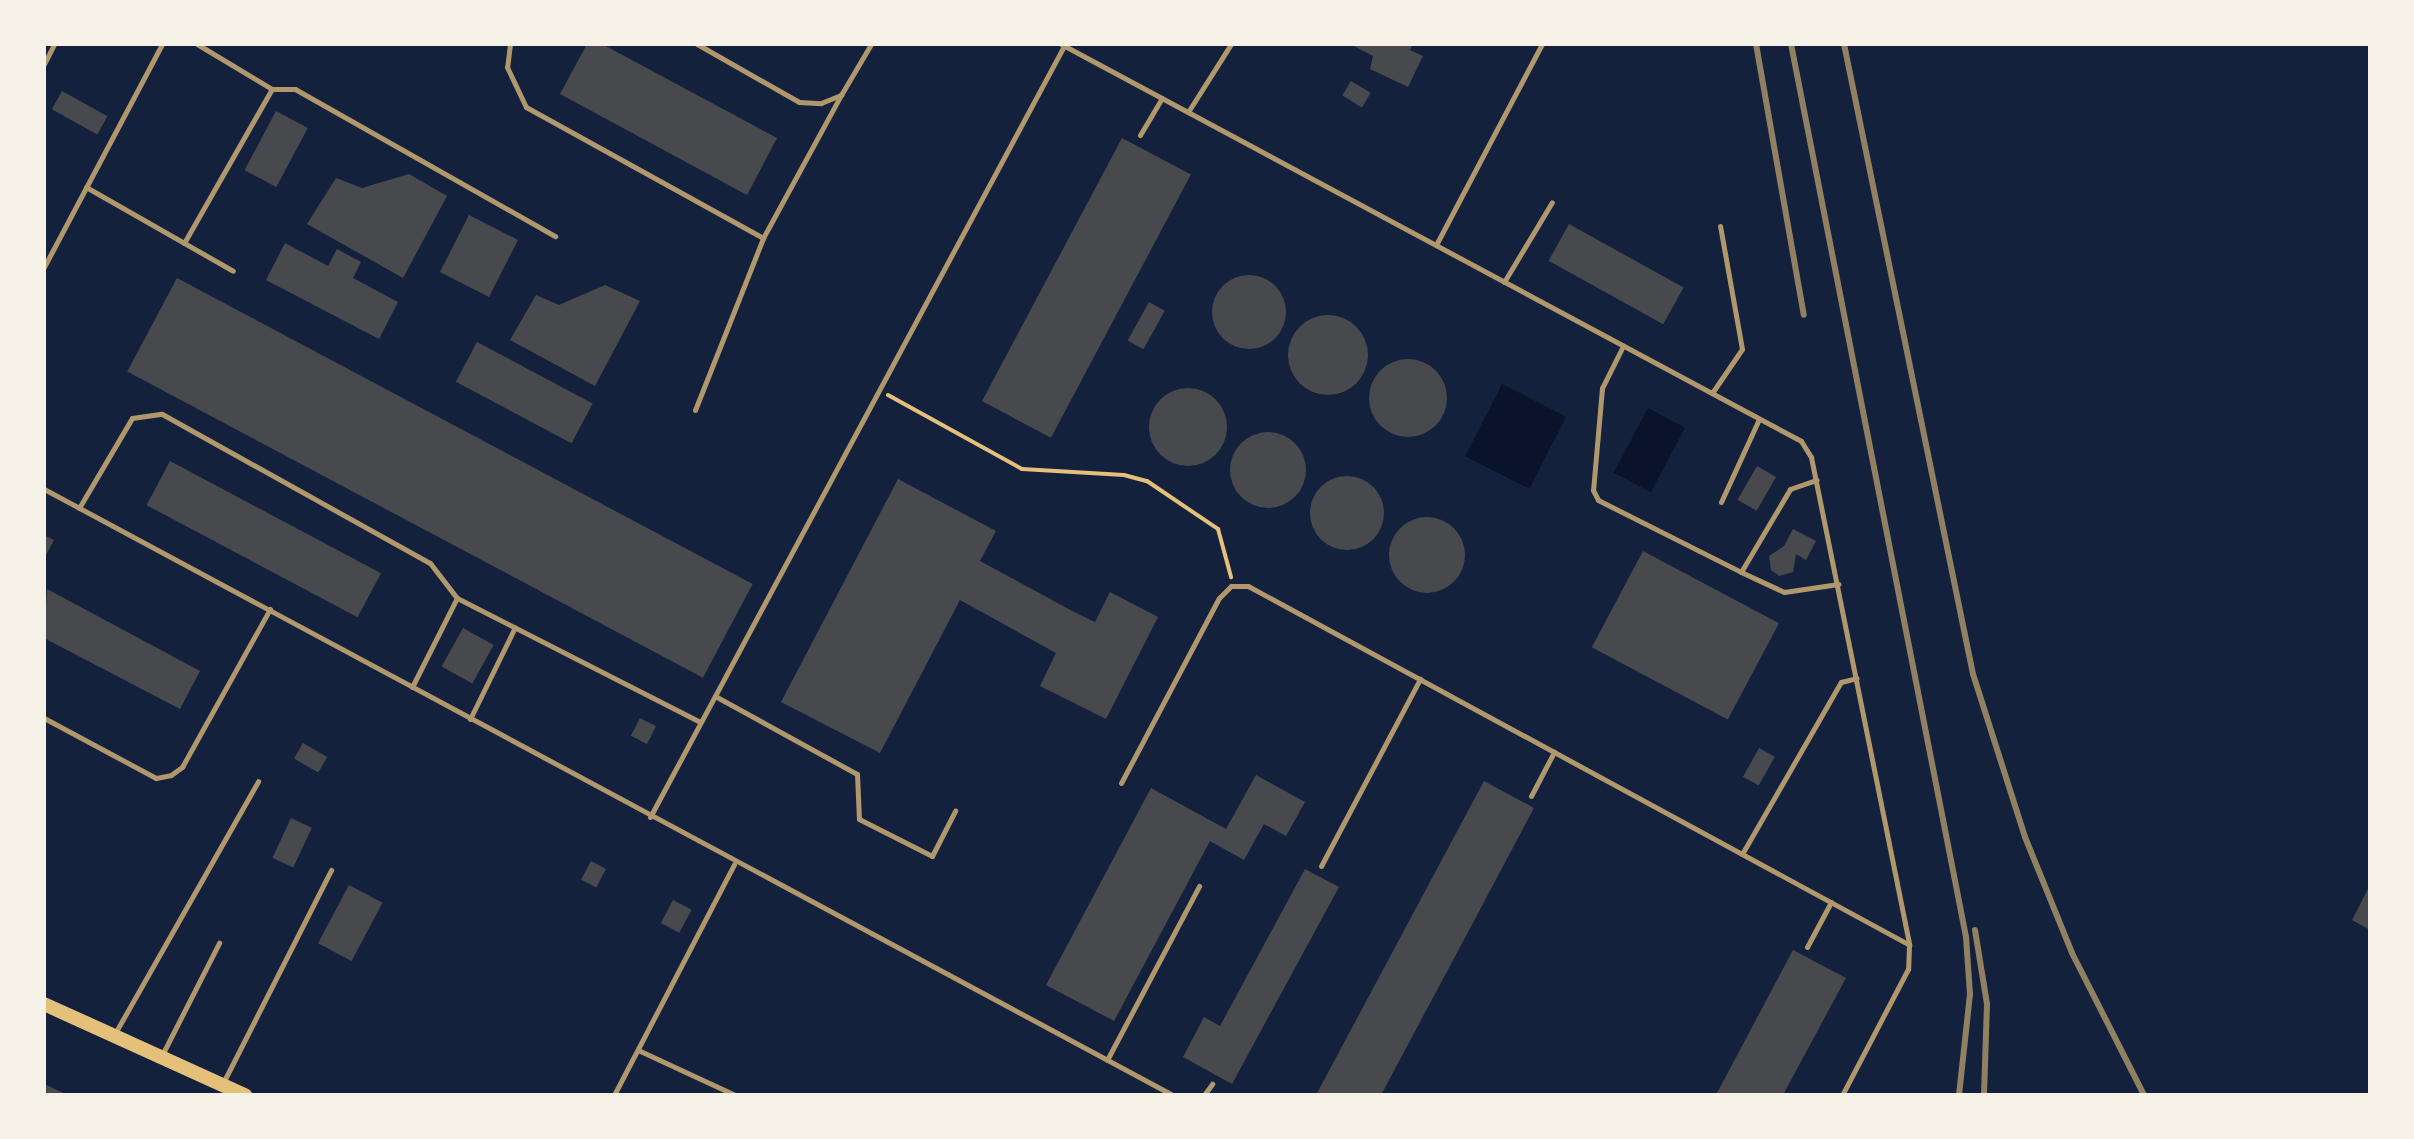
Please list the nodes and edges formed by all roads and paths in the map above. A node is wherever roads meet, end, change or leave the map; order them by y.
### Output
1 (54, 44) edge
2 (162, 44) edge
3 (197, 44) edge
4 (510, 44) edge
5 (697, 44) edge
6 (871, 44) edge
7 (1231, 44) edge
8 (1542, 44) edge
9 (1064, 45) edge
10 (44, 64) edge
11 (272, 89) junction
12 (841, 95) junction
13 (1162, 98) junction
14 (1188, 112) junction
15 (1140, 135) dead end
16 (86, 187) junction
17 (1552, 202) dead end
18 (1720, 226) dead end
19 (555, 236) dead end
20 (763, 238) junction
21 (184, 243) junction
22 (1437, 243) junction
23 (44, 267) edge
24 (233, 271) dead end
25 (1504, 282) junction
26 (1623, 346) junction
27 (879, 390) junction
28 (1712, 393) junction
29 (695, 410) dead end
30 (1759, 419) junction
31 (1816, 480) junction
32 (44, 489) edge
33 (1721, 502) dead end
34 (79, 508) junction
35 (1741, 572) junction
36 (1838, 584) junction
37 (1231, 586) junction
38 (457, 598) junction
39 (270, 609) junction
40 (515, 627) junction
41 (1857, 678) junction
42 (1420, 679) junction
43 (412, 687) junction
44 (715, 696) junction
45 (44, 718) edge
46 (470, 719) junction
47 (701, 722) junction
48 (1554, 752) junction
49 (258, 781) dead end
50 (1121, 783) dead end
51 (1531, 796) dead end
52 (955, 811) dead end
53 (650, 817) junction
54 (1742, 854) junction
55 (734, 864) junction
56 (1321, 866) dead end
57 (331, 870) dead end
58 (1199, 886) dead end
59 (1831, 902) junction
60 (219, 943) dead end
61 (1909, 945) junction
62 (1807, 947) dead end
63 (44, 1004) edge
64 (113, 1036) junction
65 (638, 1050) junction
66 (162, 1056) junction
67 (1107, 1060) junction
68 (222, 1084) junction
69 (1212, 1084) dead end
70 (1844, 1094) edge
71 (245, 1095) edge
72 (614, 1095) edge
73 (735, 1095) edge
74 (1173, 1095) edge
75 (1204, 1095) edge

1 - 10 lane
2 - 16 lane
3 - 11 lane
4 - 20 lane
5 - 12 lane
6 - 12 lane
7 - 14 lane
8 - 22 lane
9 - 13 lane
9 - 27 lane
11 - 19 lane
11 - 21 lane
12 - 20 lane
13 - 14 lane
13 - 15 lane
14 - 22 lane
16 - 21 lane
16 - 23 lane
17 - 25 lane
18 - 28 lane
20 - 29 lane
21 - 24 lane
22 - 25 lane
25 - 26 lane
26 - 28 lane
26 - 35 lane
27 - 37 path
27 - 44 lane
28 - 30 lane
30 - 31 lane
30 - 33 lane
31 - 35 lane
31 - 36 lane
32 - 34 lane
34 - 38 lane
34 - 39 lane
35 - 36 lane
36 - 41 lane
37 - 42 lane
37 - 50 lane
38 - 40 lane
38 - 43 lane
39 - 43 lane
39 - 45 lane
40 - 46 lane
40 - 47 lane
41 - 54 lane
41 - 61 lane
42 - 48 lane
42 - 56 lane
43 - 46 lane
44 - 47 lane
44 - 52 lane
46 - 53 lane
47 - 53 lane
48 - 51 lane
48 - 54 lane
49 - 64 lane
53 - 55 lane
54 - 59 lane
55 - 65 lane
55 - 67 lane
57 - 68 lane
58 - 67 lane
59 - 61 lane
59 - 62 lane
60 - 66 lane
61 - 70 lane
63 - 64 main road
64 - 66 main road
65 - 72 lane
65 - 73 lane
66 - 68 main road
67 - 74 lane
68 - 71 main road
69 - 75 lane

